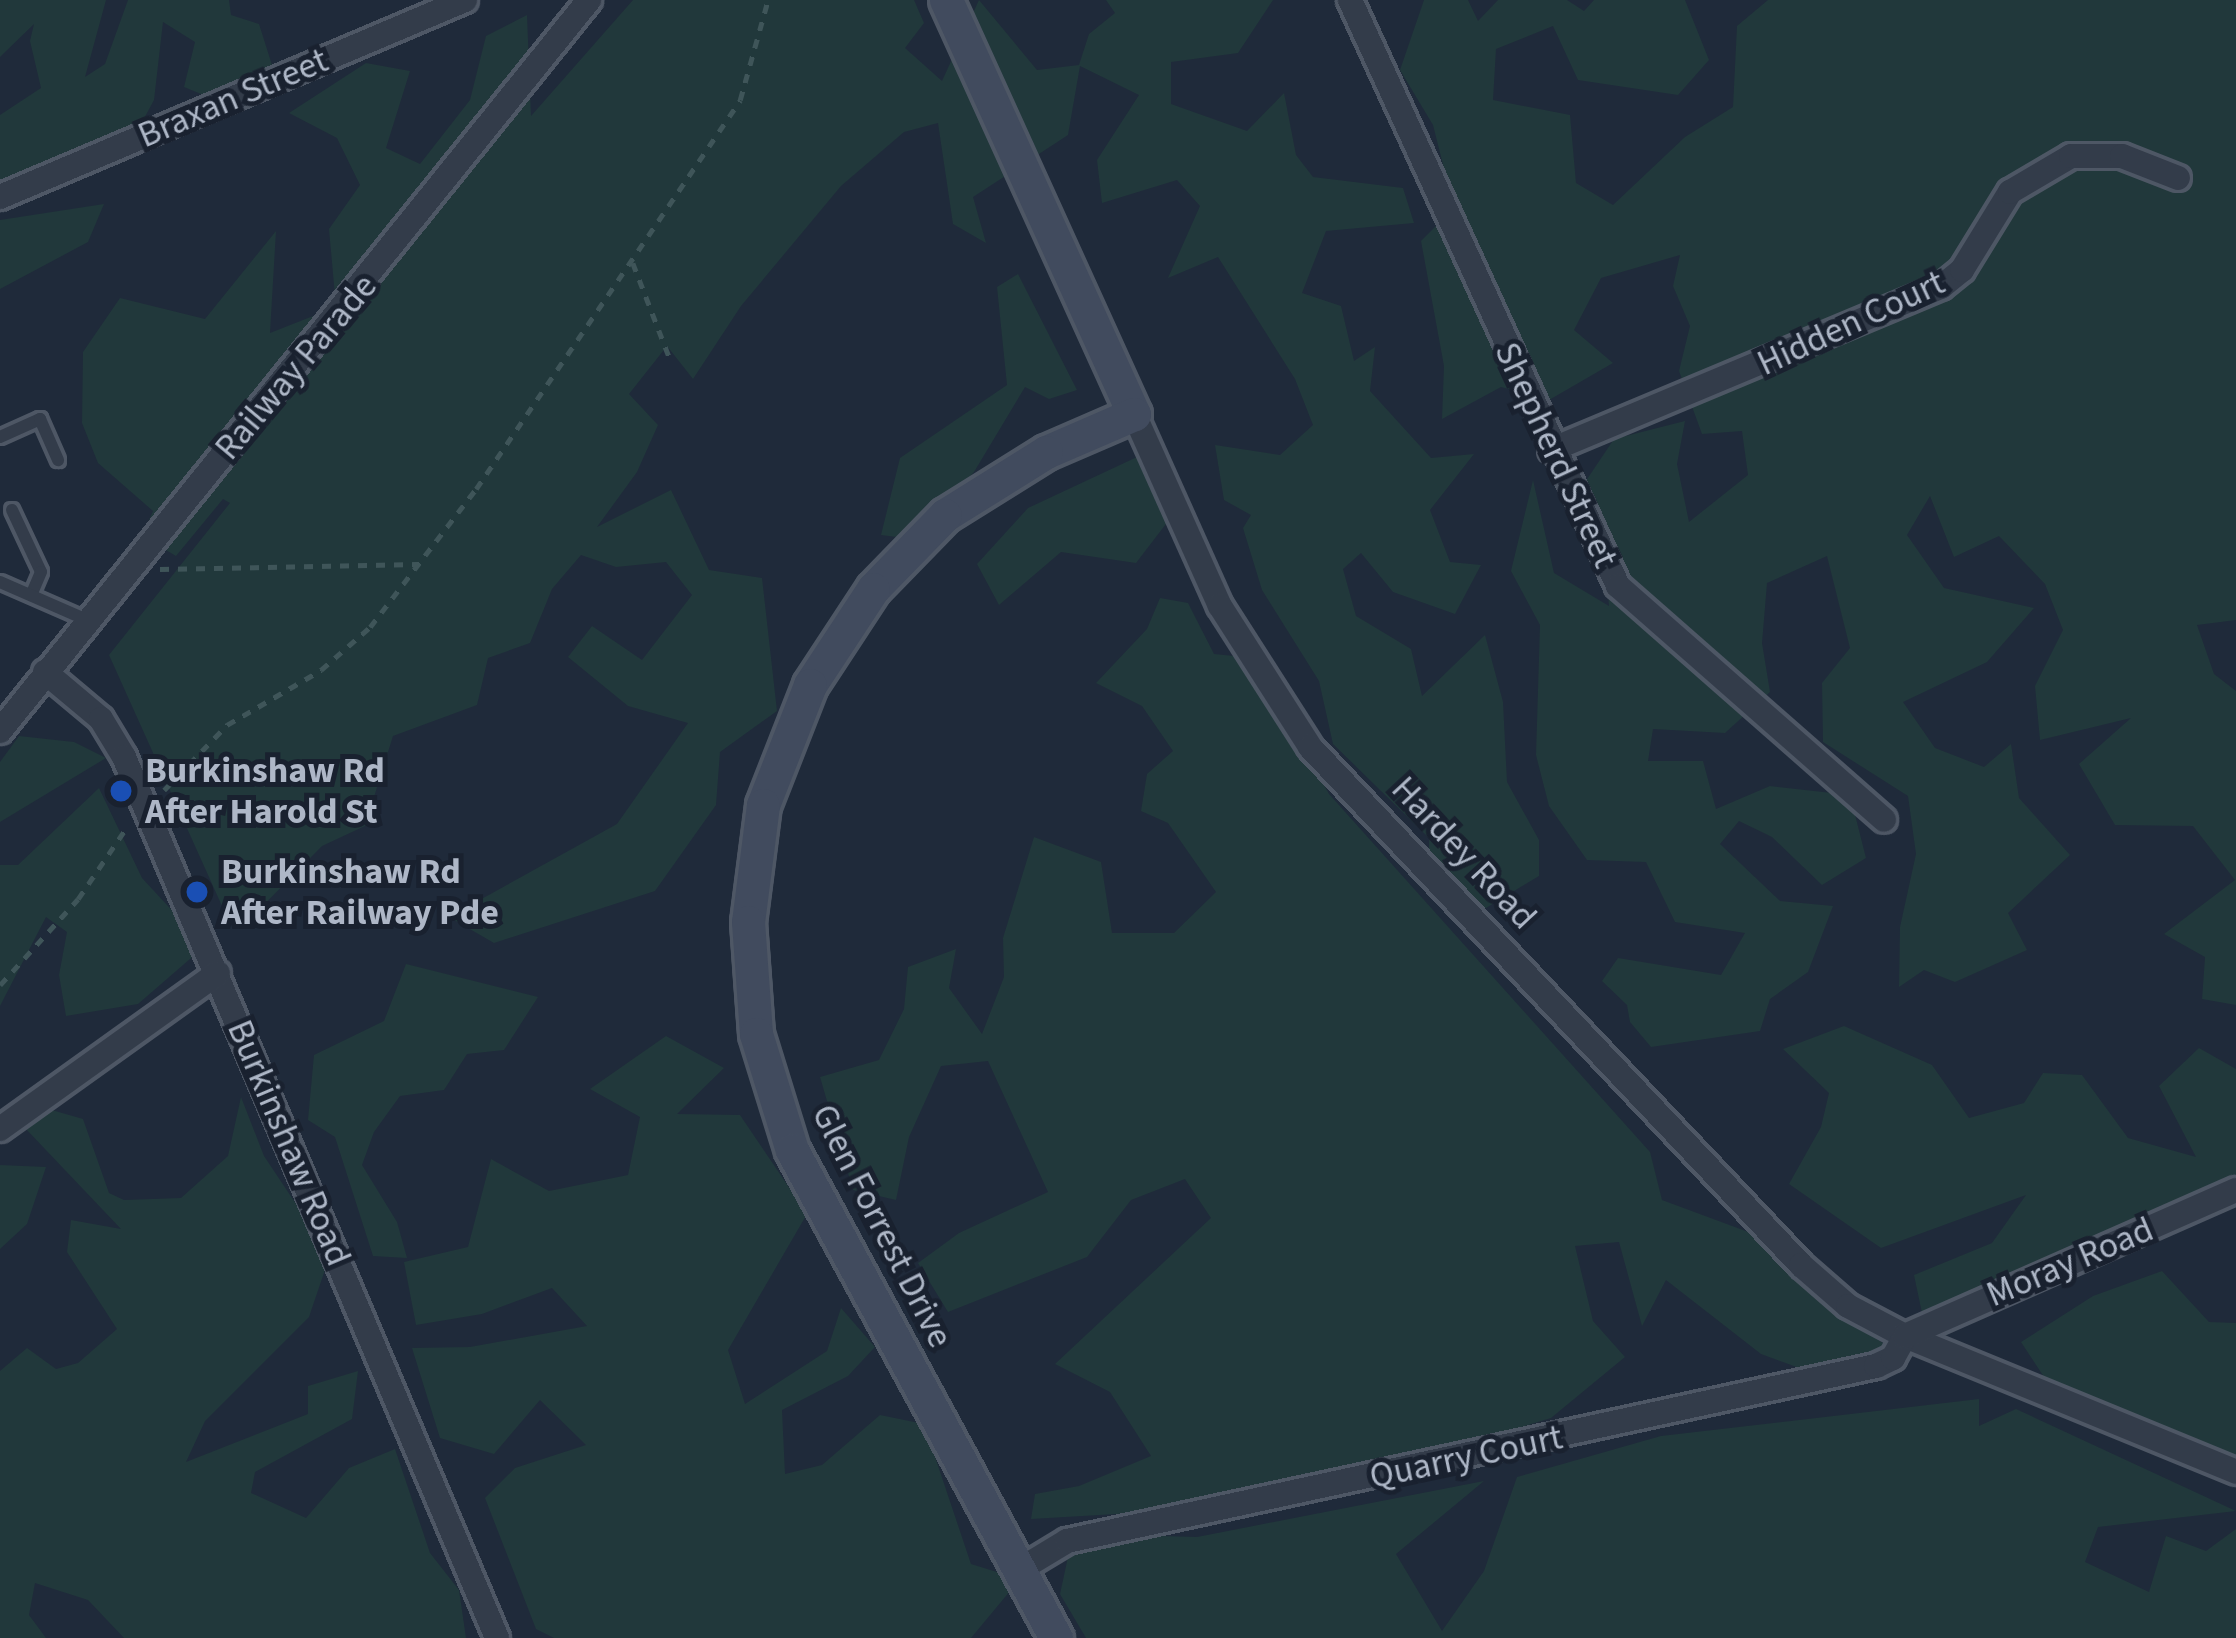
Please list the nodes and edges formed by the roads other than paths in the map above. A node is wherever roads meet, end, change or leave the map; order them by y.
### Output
1 (465, 0) edge
2 (589, 0) edge
3 (946, 0) edge
4 (1350, 0) edge
5 (2178, 178) dead end
6 (0, 197) edge
7 (1134, 414) junction
8 (0, 437) edge
9 (1551, 451) junction
10 (58, 460) dead end
11 (12, 510) dead end
12 (0, 582) edge
13 (31, 595) junction
14 (87, 620) junction
15 (45, 672) junction
16 (0, 731) edge
17 (1884, 820) dead end
18 (218, 973) junction
19 (0, 1130) edge
20 (2236, 1190) edge
21 (1905, 1336) junction
22 (2236, 1472) edge
23 (1019, 1570) junction
24 (497, 1638) edge
25 (1056, 1638) edge

1 - 6 street, Braxan Street
2 - 14 street, Railway Parade
3 - 7 street, Hardey Road
4 - 9 street, Shepherd Street
5 - 9 street, Hidden Court
7 - 21 street, Hardey Road
7 - 23 street, Glen Forrest Drive
8 - 10 lane
9 - 17 street, Shepherd Street
11 - 13 lane
12 - 13 lane
13 - 14 lane
14 - 15 street, Railway Parade
15 - 16 street, Railway Parade
15 - 18 street, Burkinshaw Road
18 - 19 street
18 - 24 street, Burkinshaw Road
20 - 21 street, Moray Road
21 - 22 street, Hardey Road
21 - 23 street, Quarry Court
23 - 25 street, Glen Forrest Drive

